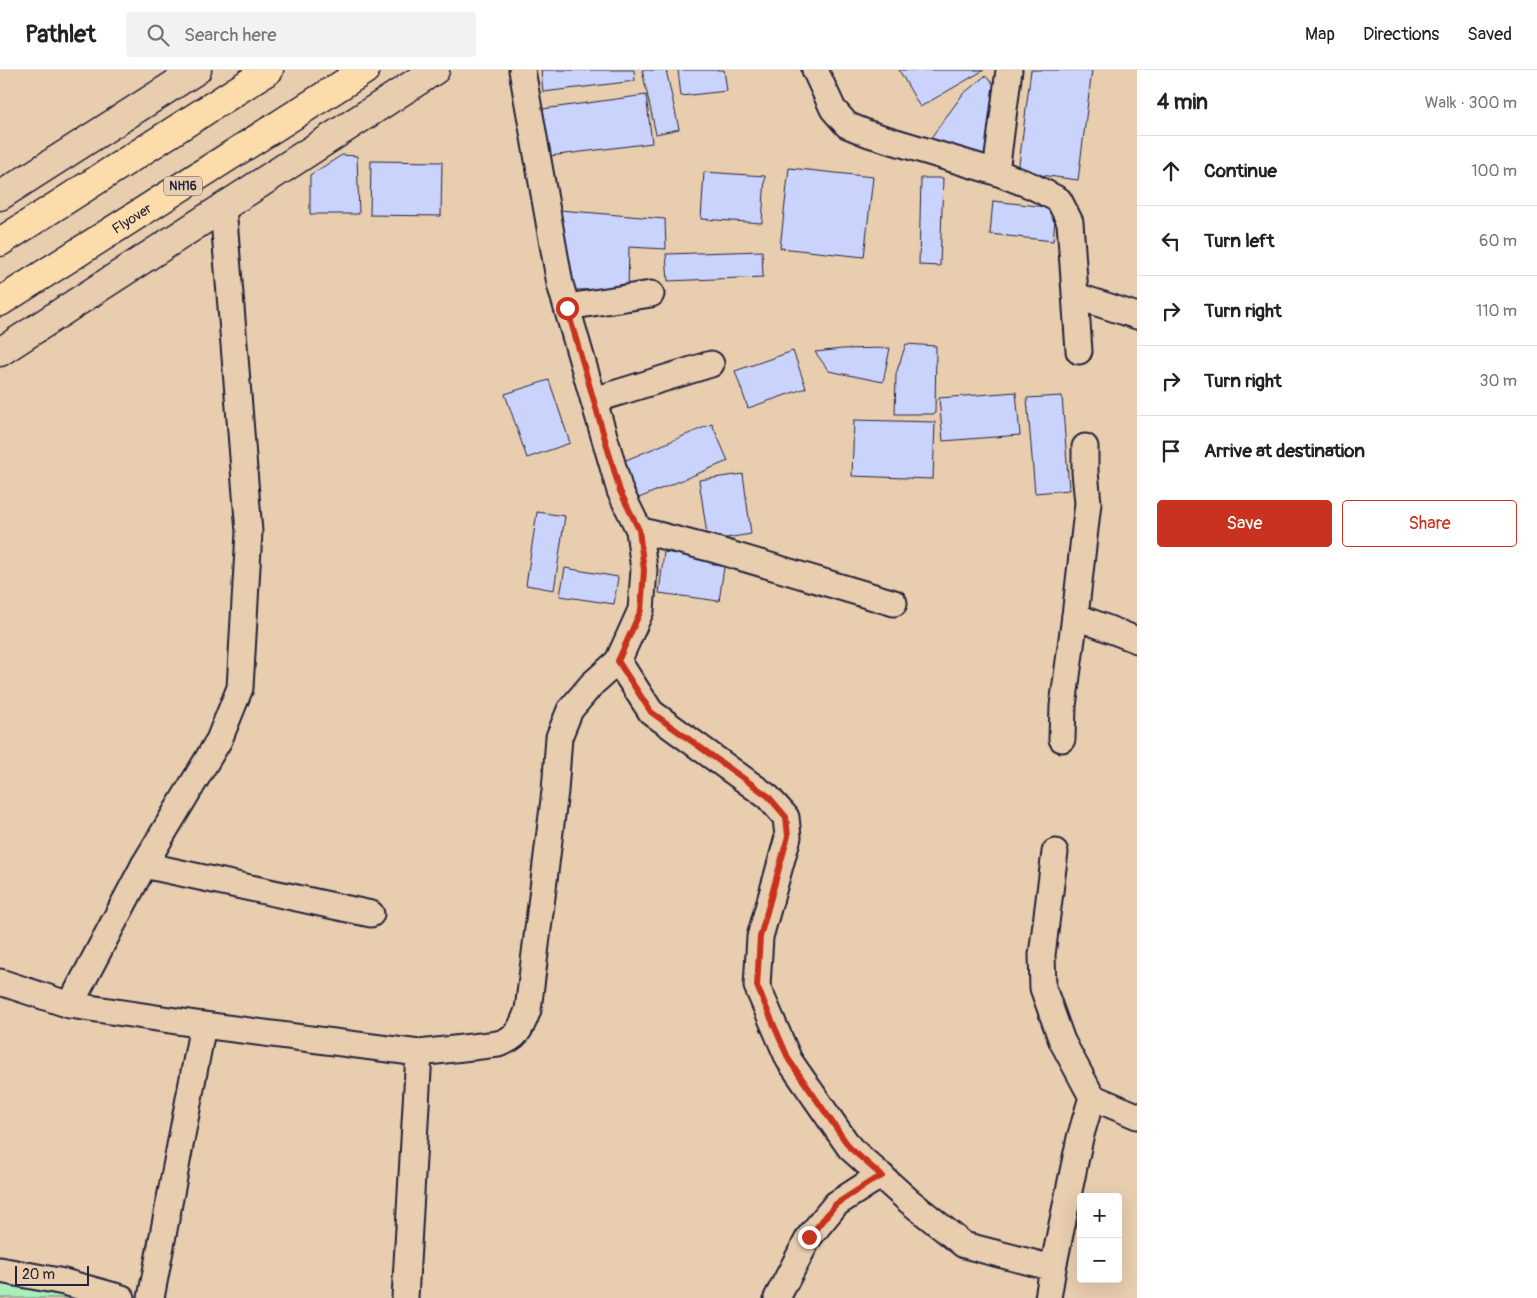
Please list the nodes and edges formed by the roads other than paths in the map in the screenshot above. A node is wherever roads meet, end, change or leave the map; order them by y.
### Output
1 (197, 70) edge
2 (269, 70) edge
3 (365, 70) edge
4 (435, 70) edge
5 (522, 70) edge
6 (815, 70) edge
7 (1010, 70) edge
8 (996, 172) junction
9 (0, 196) edge
10 (223, 207) junction
11 (0, 242) edge
12 (651, 294) dead end
13 (1076, 296) junction
14 (0, 302) edge
15 (567, 308) junction
16 (1137, 316) edge
17 (1079, 351) dead end
18 (0, 352) edge
19 (711, 364) dead end
20 (594, 400) junction
21 (1085, 447) dead end
22 (639, 530) junction
23 (894, 604) dead end
24 (1075, 616) junction
25 (1137, 640) edge
26 (618, 661) junction
27 (1062, 739) dead end
28 (1055, 852) dead end
29 (144, 865) junction
30 (371, 914) dead end
31 (0, 982) edge
32 (70, 1005) junction
33 (203, 1025) junction
34 (419, 1053) junction
35 (1092, 1097) junction
36 (1137, 1116) edge
37 (882, 1176) junction
38 (1053, 1268) junction
39 (0, 1270) edge
40 (122, 1298) edge
41 (151, 1298) edge
42 (405, 1298) edge
43 (777, 1298) edge
44 (1048, 1298) edge

1 - 9 street
2 - 11 highway
3 - 14 highway, Flyover / NH16
4 - 10 street
5 - 15 street
6 - 8 street
7 - 8 street
8 - 13 street
10 - 18 street
10 - 29 street
12 - 15 street
13 - 16 street
13 - 17 street
15 - 20 street
19 - 20 street
20 - 22 street
21 - 24 street
22 - 23 street
22 - 26 street
24 - 25 street
24 - 27 street
26 - 34 street
26 - 37 street
28 - 35 street
29 - 30 street
29 - 32 street
31 - 32 street
32 - 33 street
33 - 34 street
33 - 41 street
34 - 42 street
35 - 36 street
35 - 38 street
37 - 38 street
37 - 43 street
38 - 44 street
39 - 40 street

